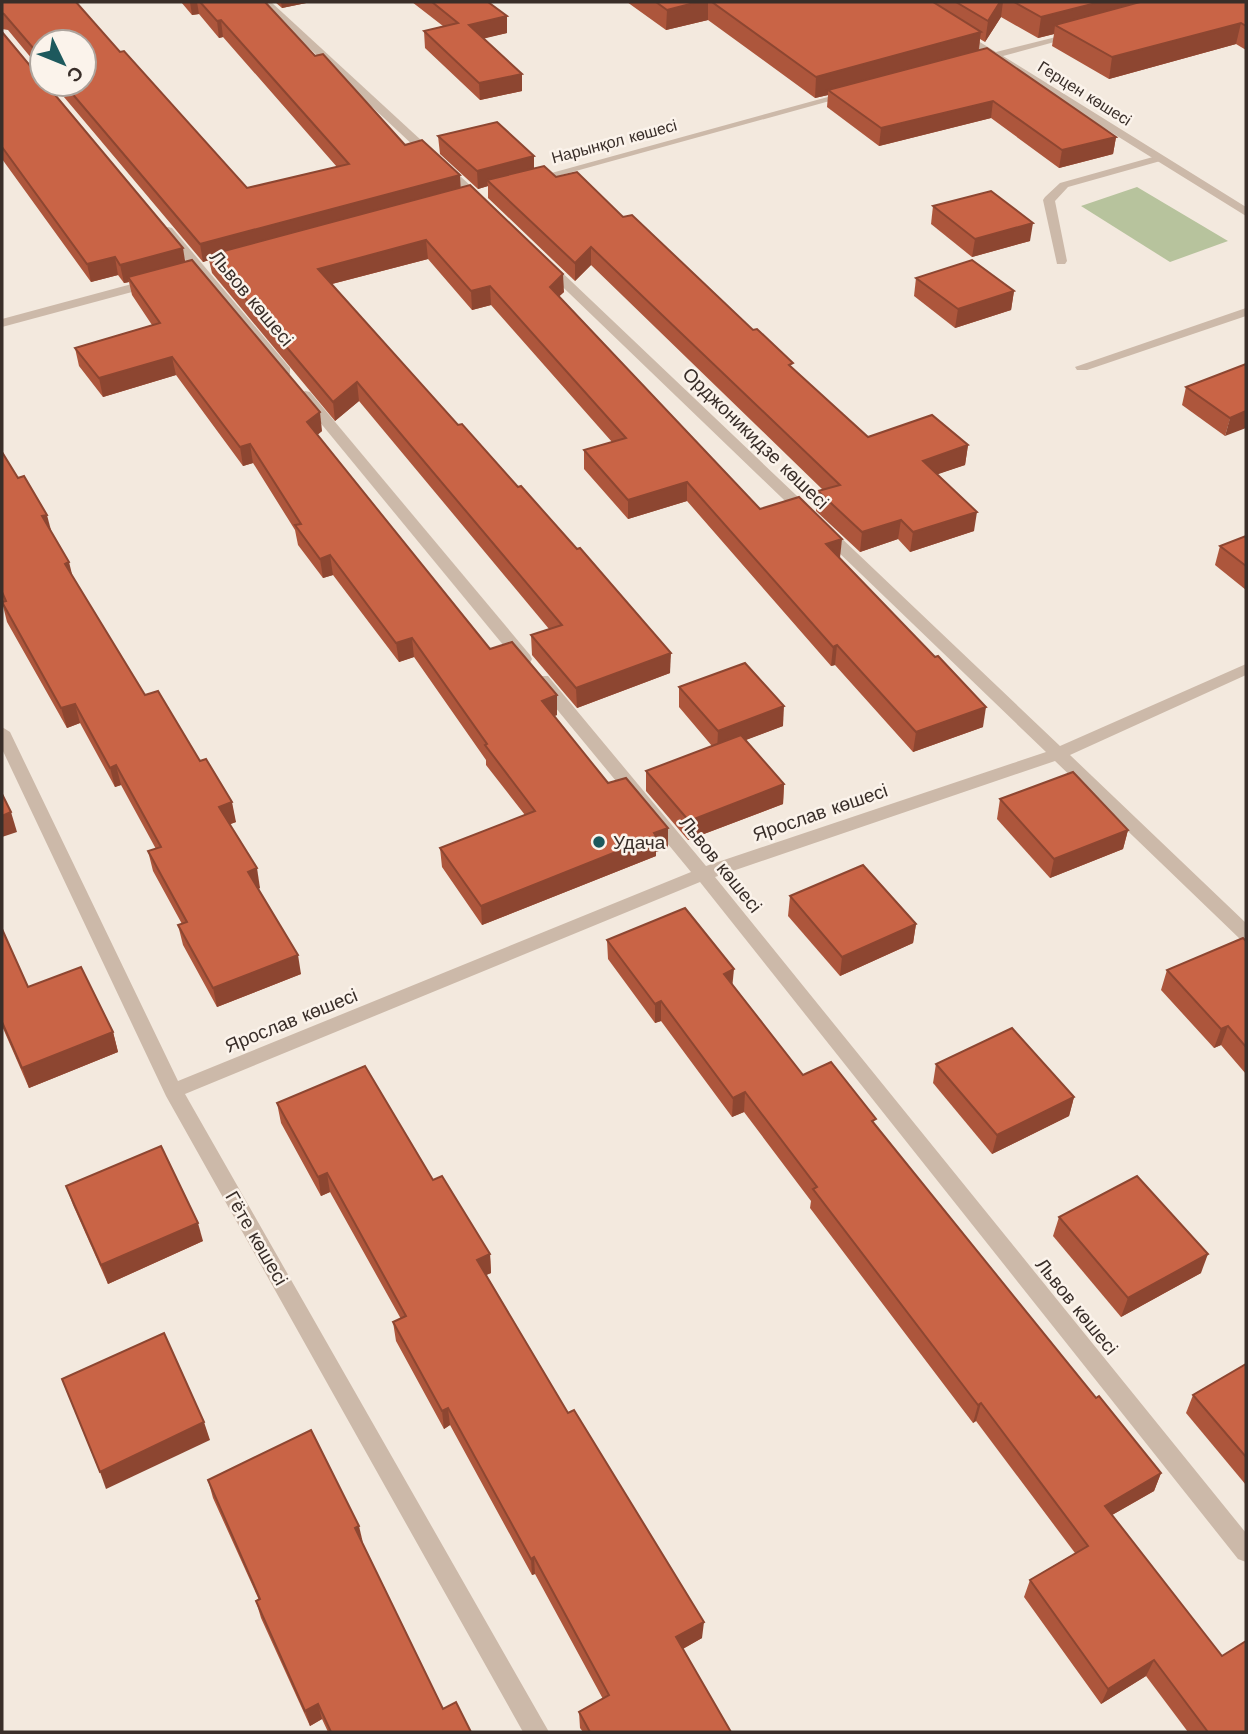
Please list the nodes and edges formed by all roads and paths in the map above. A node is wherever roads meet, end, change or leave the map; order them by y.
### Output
1 (265, 2) edge
2 (951, 29) edge
3 (1088, 30) edge
4 (994, 55) junction
5 (968, 62) edge
6 (861, 91) edge
7 (1160, 158) junction
8 (514, 185) edge
9 (1246, 212) edge
10 (494, 215) edge
11 (157, 218) edge
12 (535, 253) edge
13 (1061, 261) dead end
14 (160, 281) edge
15 (1246, 312) edge
16 (2, 323) edge
17 (1082, 367) dead end
18 (1246, 668) edge
19 (2, 732) edge
20 (1058, 754) junction
21 (704, 874) junction
22 (1246, 934) edge
23 (173, 1091) junction
24 (1246, 1551) edge
25 (537, 1732) edge

1 - 10 street
2 - 4 street, Герцен көшесі
3 - 4 street
4 - 5 street
4 - 7 street, Герцен көшесі
6 - 8 street, Нарынқол көшесі
7 - 9 street, Герцен көшесі
7 - 13 street
11 - 21 street, Львов көшесі
12 - 20 street, Орджоникидзе көшесі
14 - 16 street
15 - 17 street
18 - 20 street, Ярослав көшесі
19 - 23 street, Гёте көшесі
20 - 21 street, Ярослав көшесі
20 - 22 street, Орджоникидзе көшесі
21 - 23 street, Ярослав көшесі
21 - 24 street, Львов көшесі
23 - 25 street, Гёте көшесі

